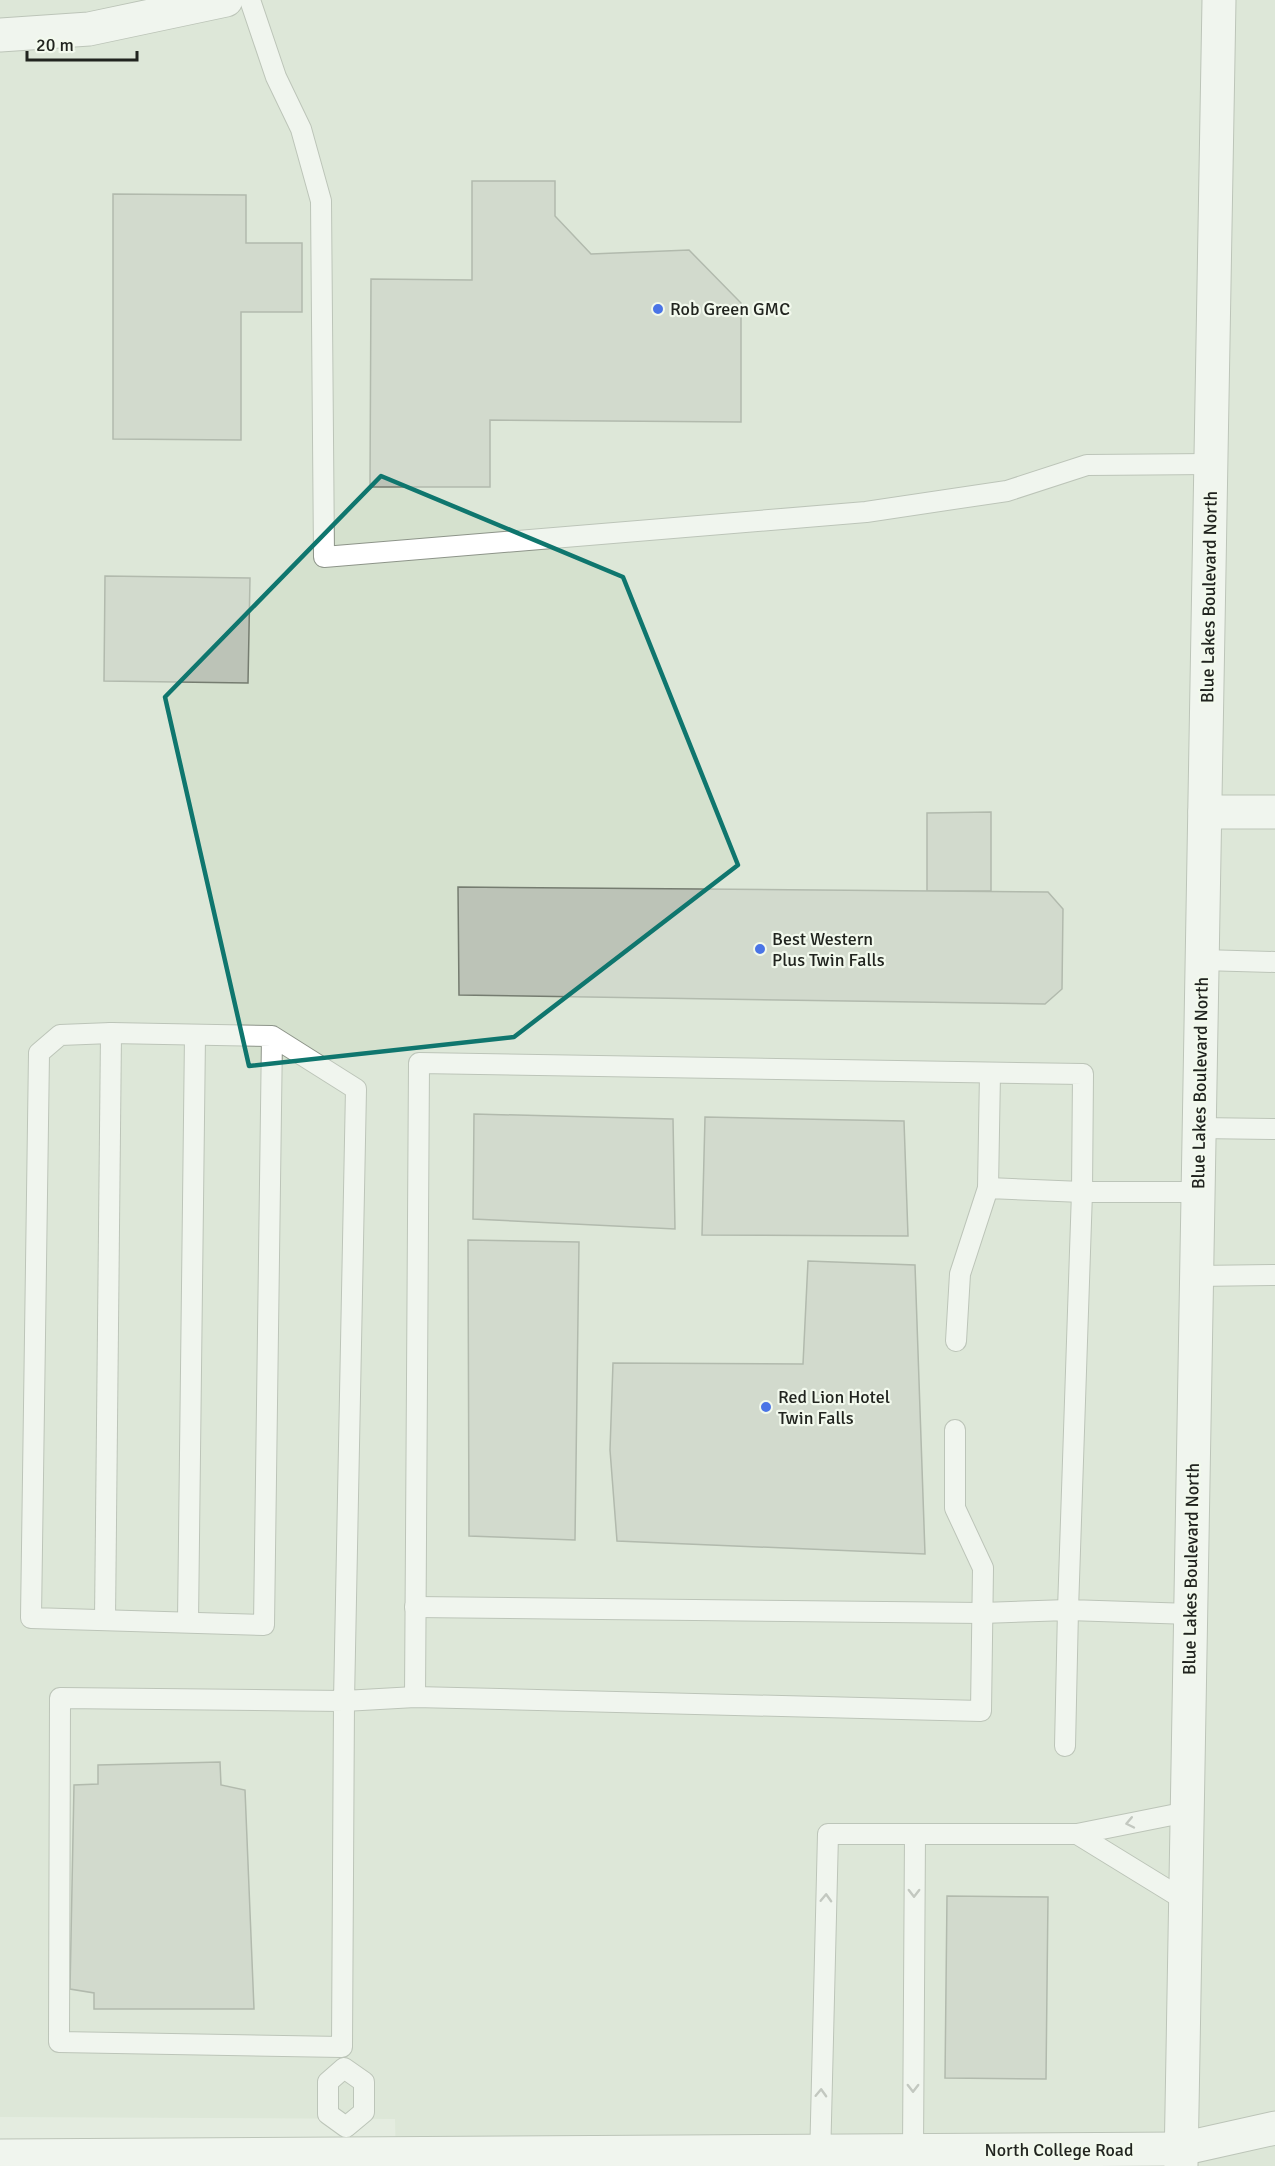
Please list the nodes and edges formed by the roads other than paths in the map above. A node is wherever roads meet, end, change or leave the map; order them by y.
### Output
1 (226, 0) edge
2 (250, 0) edge
3 (1219, 0) edge
4 (0, 35) edge
5 (1211, 464) junction
6 (1205, 812) junction
7 (1275, 812) edge
8 (1202, 960) junction
9 (1275, 962) edge
10 (111, 1033) junction
11 (195, 1035) junction
12 (272, 1036) junction
13 (990, 1073) junction
14 (1199, 1128) junction
15 (1275, 1130) edge
16 (988, 1188) junction
17 (1082, 1192) junction
18 (1198, 1192) junction
19 (1275, 1275) edge
20 (1196, 1276) junction
21 (956, 1341) dead end
22 (955, 1430) dead end
23 (415, 1607) junction
24 (1068, 1610) junction
25 (982, 1613) junction
26 (1191, 1614) junction
27 (105, 1620) junction
28 (188, 1623) junction
29 (415, 1698) junction
30 (344, 1701) junction
31 (1065, 1746) dead end
32 (1187, 1812) junction
33 (915, 1834) junction
34 (1077, 1834) junction
35 (1186, 1901) junction
36 (342, 2047) junction
37 (344, 2068) junction
38 (1275, 2128) edge
39 (346, 2141) junction
40 (913, 2151) junction
41 (0, 2157) edge
42 (1181, 2158) edge
43 (820, 2159) edge
44 (276, 2160) edge
45 (547, 2160) edge
46 (141, 2161) edge

1 - 4 main road
2 - 5 lane
3 - 5 main road, Blue Lakes Boulevard North
5 - 6 main road, Blue Lakes Boulevard North
6 - 7 main road
6 - 8 main road, Blue Lakes Boulevard North
8 - 9 lane
8 - 14 main road, Blue Lakes Boulevard North
10 - 11 lane
10 - 27 lane
10 - 27 lane
11 - 12 lane
11 - 28 lane
12 - 28 lane
12 - 30 lane
13 - 16 lane
13 - 17 lane
13 - 23 lane
14 - 15 lane
14 - 18 main road, Blue Lakes Boulevard North
16 - 17 lane
16 - 21 lane
17 - 18 lane
17 - 24 lane
18 - 20 main road, Blue Lakes Boulevard North
19 - 20 lane
20 - 26 main road, Blue Lakes Boulevard North
22 - 25 lane
23 - 25 lane
23 - 29 lane
24 - 25 lane
24 - 26 lane
24 - 31 lane
25 - 29 lane
26 - 32 main road, Blue Lakes Boulevard North
27 - 28 lane
29 - 30 lane
30 - 36 lane
30 - 36 lane
32 -> 34 lane
32 - 35 main road, Blue Lakes Boulevard North
33 - 34 lane
33 -> 40 lane
43 -> 33 lane
34 - 35 lane
35 - 42 main road, Blue Lakes Boulevard North
36 - 37 lane
37 - 39 lane
37 - 39 lane
38 - 42 main road, North College Road
39 - 44 main road, North College Road
39 - 45 main road, North College Road
40 - 42 main road, North College Road
40 - 43 main road, North College Road
41 - 46 main road, North College Road
43 - 45 main road, North College Road
44 - 46 main road, North College Road

